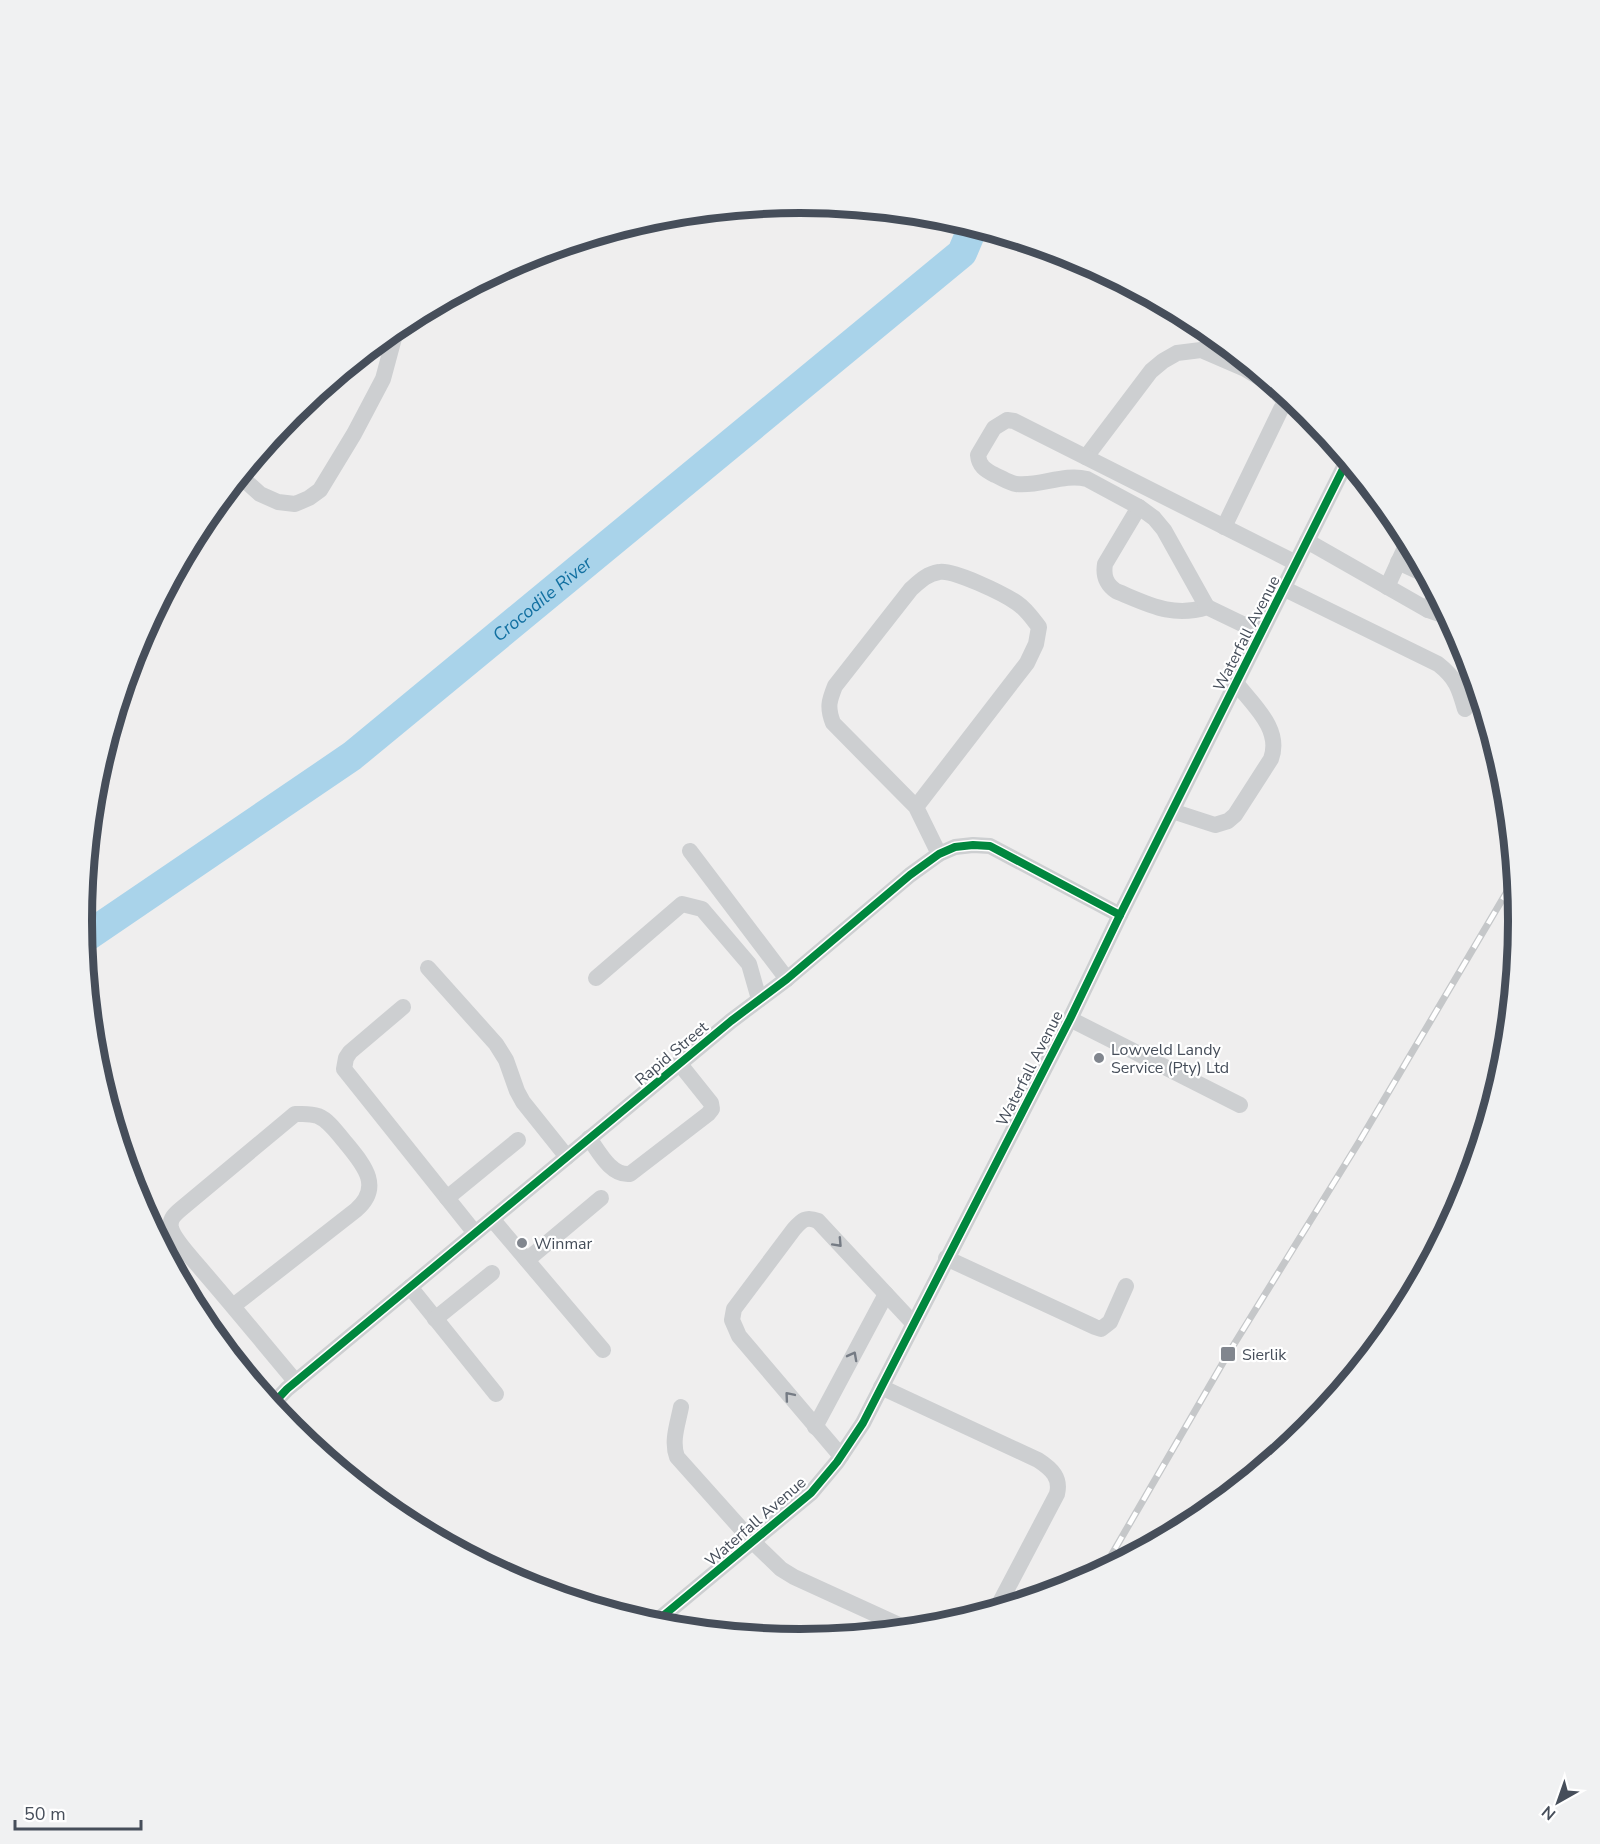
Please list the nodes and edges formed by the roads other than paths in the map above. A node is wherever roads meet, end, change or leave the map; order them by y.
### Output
1 (392, 343) edge
2 (1239, 366) edge
3 (1285, 406) edge
4 (1086, 457) junction
5 (1343, 468) edge
6 (246, 481) edge
7 (1139, 507) junction
8 (1224, 527) junction
9 (1307, 541) junction
10 (1403, 551) edge
11 (1398, 562) junction
12 (1296, 563) junction
13 (1415, 571) edge
14 (1387, 587) junction
15 (1283, 588) junction
16 (1432, 602) edge
17 (1207, 607) junction
18 (1428, 610) junction
19 (1437, 613) edge
20 (1261, 633) junction
21 (1236, 683) junction
22 (1465, 709) dead end
23 (916, 807) junction
24 (1172, 811) junction
25 (690, 851) dead end
26 (939, 854) junction
27 (1120, 915) junction
28 (428, 968) dead end
29 (596, 978) dead end
30 (787, 979) junction
31 (759, 999) junction
32 (403, 1007) dead end
33 (1070, 1019) junction
34 (679, 1064) junction
35 (1240, 1105) dead end
36 (589, 1138) junction
37 (518, 1140) dead end
38 (567, 1157) junction
39 (447, 1198) junction
40 (601, 1198) dead end
41 (492, 1219) junction
42 (475, 1233) junction
43 (946, 1258) junction
44 (527, 1260) junction
45 (492, 1273) dead end
46 (410, 1287) junction
47 (1126, 1287) dead end
48 (886, 1294) junction
49 (233, 1306) junction
50 (435, 1319) junction
51 (913, 1323) junction
52 (603, 1350) dead end
53 (296, 1382) junction
54 (881, 1387) junction
55 (496, 1394) dead end
56 (277, 1400) edge
57 (681, 1407) dead end
58 (815, 1426) junction
59 (841, 1456) junction
60 (753, 1542) junction
61 (1001, 1601) edge
62 (666, 1618) edge
63 (896, 1623) edge

1 - 6 street
2 - 4 street
3 - 8 street
4 - 7 street
4 - 8 street
5 - 9 street, Waterfall Avenue
7 - 17 street
7 - 17 street
8 - 12 street
9 - 12 street, Waterfall Avenue
9 - 14 street
10 - 11 street
11 - 13 street
11 - 14 street
12 - 15 street, Waterfall Avenue
14 - 18 street
15 - 20 street, Waterfall Avenue
15 - 22 street
16 - 18 street
17 - 20 street
18 - 19 street
20 - 21 street, Waterfall Avenue
21 - 24 street, Waterfall Avenue
21 - 24 street
23 - 23 street
23 - 26 street
24 - 27 street, Waterfall Avenue
25 - 30 street
26 - 27 street, Rapid Street
26 - 30 street, Rapid Street
27 - 33 street, Waterfall Avenue
28 - 38 street
29 - 31 street
30 - 31 street, Rapid Street
31 - 34 street, Rapid Street
32 - 39 street
33 - 35 street
33 - 43 street, Waterfall Avenue
34 - 36 street, Rapid Street
34 - 36 street
36 - 38 street, Rapid Street
37 - 39 street
38 - 41 street, Rapid Street
39 - 42 street
40 - 44 street
41 - 42 street, Rapid Street
41 - 44 street
42 - 46 street, Rapid Street
43 - 47 street
43 - 51 street, Waterfall Avenue
44 - 52 street
45 - 50 street
46 - 50 street
46 - 53 street, Rapid Street
48 - 51 street
58 -> 48 street
58 -> 48 street
49 - 49 street
49 - 53 street
50 - 55 street
51 - 54 street, Waterfall Avenue
53 - 56 street, Rapid Street
54 - 59 street, Waterfall Avenue
54 - 61 street
57 - 60 street
58 - 59 street
59 - 60 street, Waterfall Avenue
60 - 62 street, Waterfall Avenue
60 - 63 street

